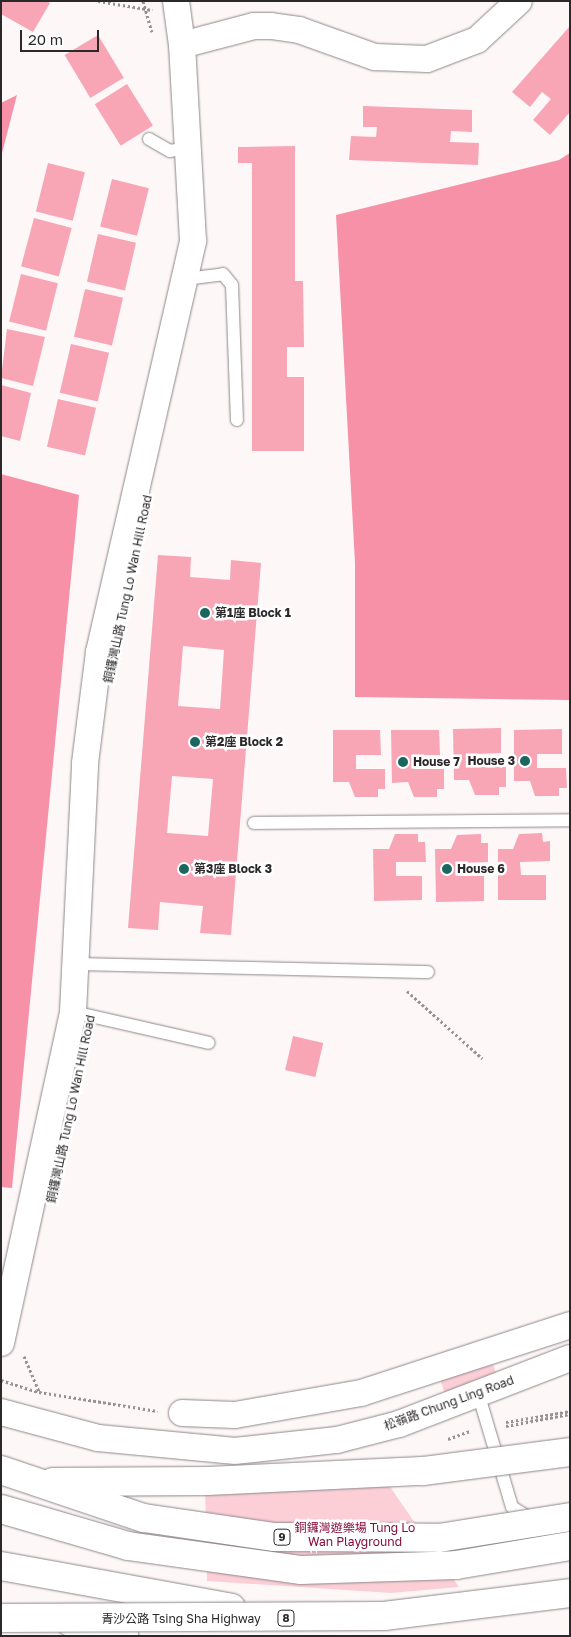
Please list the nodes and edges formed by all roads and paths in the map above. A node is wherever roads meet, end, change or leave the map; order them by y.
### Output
1 (98, 1) edge
2 (519, 1) edge
3 (177, 8) edge
4 (182, 45) junction
5 (148, 139) dead end
6 (187, 148) junction
7 (185, 279) junction
8 (237, 420) dead end
9 (570, 820) edge
10 (254, 822) dead end
11 (73, 964) junction
12 (428, 972) dead end
13 (388, 974) junction
14 (73, 1012) junction
15 (209, 1043) dead end
16 (482, 1058) dead end
17 (570, 1325) edge
18 (12, 1346) edge
19 (570, 1358) edge
20 (1, 1380) edge
21 (39, 1392) junction
22 (478, 1393) junction
23 (570, 1411) edge
24 (1, 1412) edge
25 (182, 1413) joint
26 (488, 1426) junction
27 (569, 1452) edge
28 (1, 1470) edge
29 (1, 1484) edge
30 (570, 1508) edge
31 (1, 1509) edge
32 (570, 1517) edge
33 (570, 1546) edge
34 (1, 1566) edge
35 (570, 1585) edge
36 (570, 1593) edge
37 (1, 1611) edge
38 (1, 1618) edge
39 (124, 1636) edge

1 - 3 path
2 - 4 street
3 - 4 street, 銅鑼灣山路 Tung Lo Wan Hill Road
4 - 6 street, 銅鑼灣山路 Tung Lo Wan Hill Road
5 - 6 lane
6 - 7 street, 銅鑼灣山路 Tung Lo Wan Hill Road
7 - 8 lane
7 - 11 street, 銅鑼灣山路 Tung Lo Wan Hill Road
9 - 10 lane
11 - 13 lane
11 - 14 street, 銅鑼灣山路 Tung Lo Wan Hill Road
12 - 13 lane
13 - 16 path
14 - 15 lane
14 - 18 street, 銅鑼灣山路 Tung Lo Wan Hill Road
17 - 25 street
18 - 21 path
19 - 22 street, 松嶺路 Chung Ling Road
20 - 21 path
21 - 25 path
22 - 24 street, 松嶺路 Chung Ling Road
22 - 26 lane
23 - 26 path
26 - 30 lane
27 - 29 main road, bridge
28 - 32 main road, 9, bridge
31 - 33 main road, bridge
34 - 35 main road
36 - 38 main road, 青沙公路 Tsing Sha Highway / 8, bridge
37 - 39 main road

